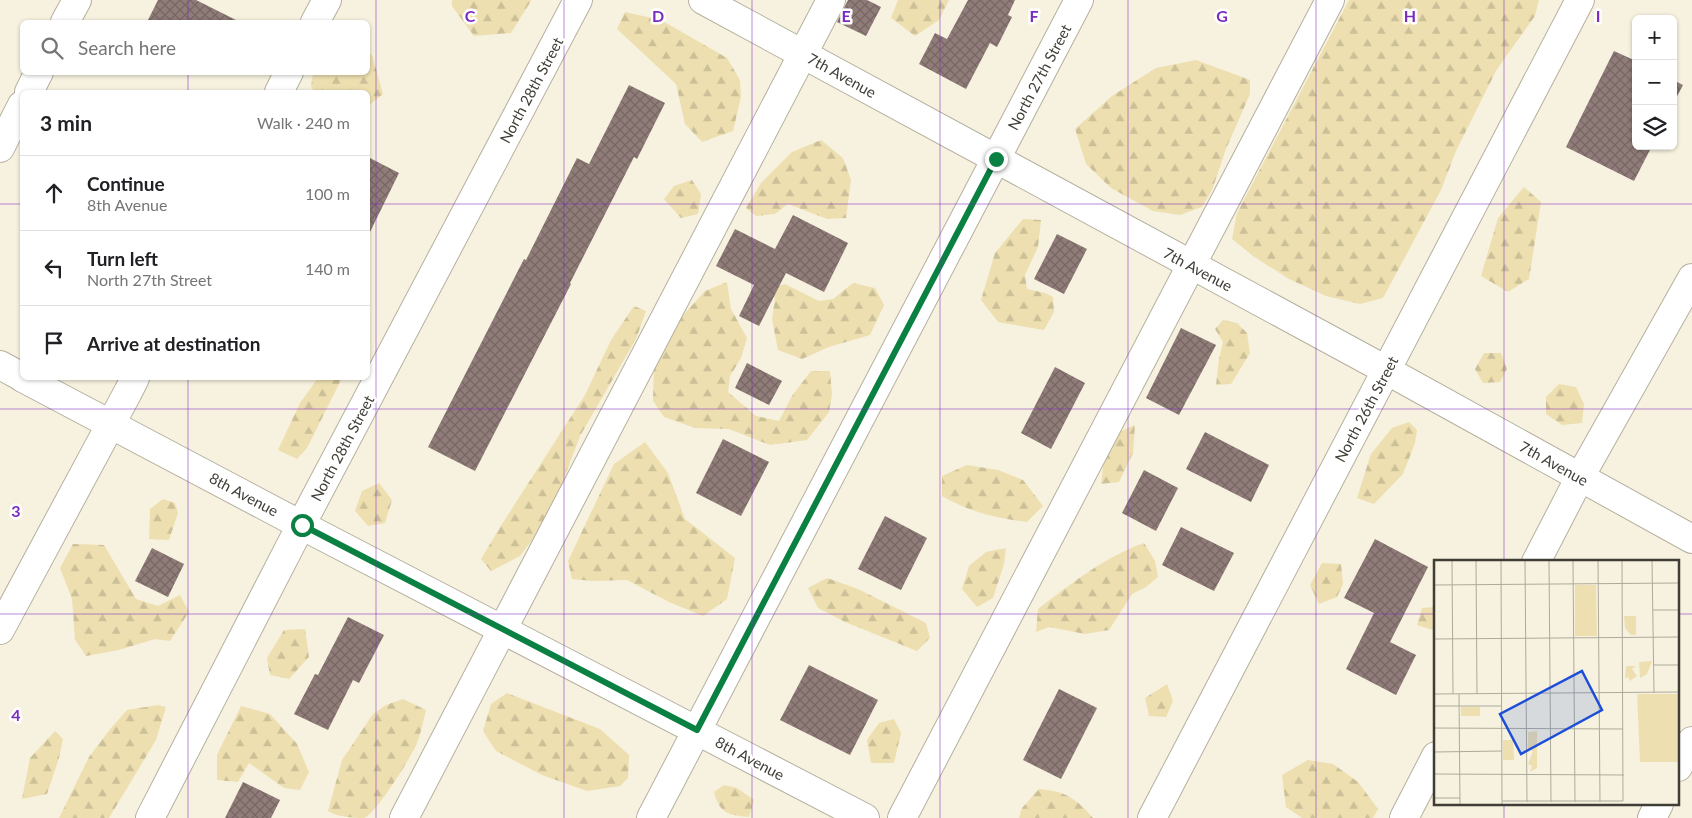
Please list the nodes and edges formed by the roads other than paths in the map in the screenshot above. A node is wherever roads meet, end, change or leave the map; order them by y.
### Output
1 (77, 0) edge
2 (327, 0) edge
3 (578, 0) edge
4 (703, 0) edge
5 (831, 0) edge
6 (1079, 0) edge
7 (1330, 0) edge
8 (1580, 0) edge
9 (66, 20) edge
10 (316, 20) edge
11 (803, 54) junction
12 (38, 75) edge
13 (288, 75) edge
14 (30, 90) edge
15 (280, 90) edge
16 (20, 109) edge
17 (0, 148) edge
18 (996, 159) junction
19 (1190, 264) junction
20 (1692, 278) edge
21 (0, 366) edge
22 (1386, 370) junction
23 (20, 376) edge
24 (29, 380) edge
25 (134, 380) edge
26 (111, 424) junction
27 (1580, 477) junction
28 (302, 525) junction
29 (1692, 539) edge
30 (1537, 560) edge
31 (503, 629) junction
32 (0, 630) edge
33 (697, 730) junction
34 (1692, 741) edge
35 (1434, 760) edge
36 (1683, 768) edge
37 (1658, 806) edge
38 (150, 818) edge
39 (404, 818) edge
40 (652, 818) edge
41 (865, 818) edge
42 (902, 818) edge
43 (1152, 818) edge
44 (1404, 818) edge
45 (1652, 818) edge

1 - 9 street
2 - 10 street
3 - 28 street, North 28th Street
4 - 11 street, 7th Avenue
5 - 11 street
6 - 18 street, North 27th Street
7 - 19 street
8 - 22 street, North 26th Street
11 - 18 street, 7th Avenue
11 - 31 street
12 - 14 street
13 - 15 street
16 - 17 street
18 - 19 street, 7th Avenue
18 - 33 street, North 27th Street
19 - 22 street, 7th Avenue
19 - 42 street
20 - 27 street
21 - 23 street, 8th Avenue
22 - 27 street, 7th Avenue
22 - 43 street, North 26th Street
24 - 26 street, 8th Avenue
25 - 26 street
26 - 28 street, 8th Avenue
26 - 32 street
27 - 29 street, 7th Avenue
27 - 30 street
28 - 31 street, 8th Avenue
28 - 38 street, North 28th Street
31 - 33 street, 8th Avenue
31 - 39 street
33 - 40 street, North 27th Street
33 - 41 street, 8th Avenue
34 - 36 street
35 - 44 street
37 - 45 street

